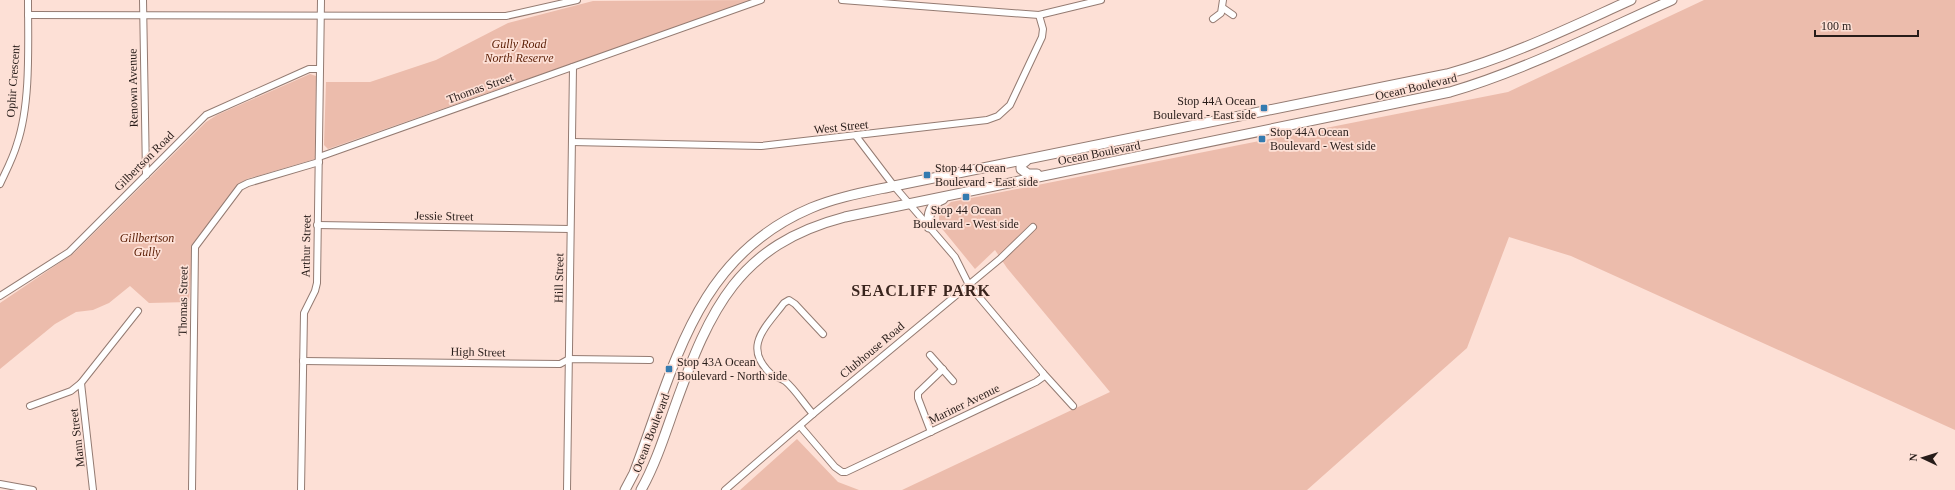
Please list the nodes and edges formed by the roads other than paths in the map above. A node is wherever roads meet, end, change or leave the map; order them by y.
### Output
1 (28, 0) edge
2 (143, 0) edge
3 (321, 0) edge
4 (577, 0) edge
5 (761, 0) edge
6 (842, 0) edge
7 (1101, 0) edge
8 (1223, 0) edge
9 (1631, 0) edge
10 (1672, 0) edge
11 (1223, 8) junction
12 (28, 15) junction
13 (321, 15) junction
14 (1039, 15) junction
15 (1233, 15) dead end
16 (143, 16) junction
17 (1213, 19) dead end
18 (573, 67) junction
19 (320, 69) junction
20 (856, 136) junction
21 (572, 142) junction
22 (319, 159) junction
23 (1026, 161) junction
24 (1056, 173) junction
25 (146, 175) junction
26 (0, 184) edge
27 (894, 186) junction
28 (964, 192) junction
29 (910, 203) junction
30 (317, 225) junction
31 (929, 226) junction
32 (1033, 228) dead end
33 (570, 229) junction
34 (969, 285) junction
35 (1, 294) edge
36 (138, 312) dead end
37 (823, 334) dead end
38 (930, 355) dead end
39 (569, 358) junction
40 (650, 360) dead end
41 (303, 361) junction
42 (943, 370) junction
43 (1043, 372) junction
44 (953, 381) dead end
45 (81, 383) junction
46 (30, 406) dead end
47 (1073, 406) dead end
48 (813, 414) junction
49 (800, 426) junction
50 (931, 432) junction
51 (0, 484) edge
52 (32, 490) edge
53 (93, 490) edge
54 (192, 490) edge
55 (301, 490) edge
56 (567, 490) edge
57 (625, 490) edge
58 (641, 490) edge
59 (725, 490) edge

1 - 12 street, Ophir Crescent
2 - 16 street, Renown Avenue
3 - 13 street, Arthur Street
4 - 13 street
5 - 18 street, Thomas Street
6 - 14 street
7 - 14 street
8 - 11 street
9 - 23 main road, Ocean Boulevard
10 - 24 main road, Ocean Boulevard
11 - 15 street
11 - 17 street
12 - 16 street
12 - 26 street, Ophir Crescent
13 - 16 street
13 - 19 street, Arthur Street
14 - 20 street, West Street
16 - 25 street, Renown Avenue
18 - 21 street, Hill Street
18 - 22 street, Thomas Street
19 - 22 street, Arthur Street
19 - 25 street, Gilbertson Road
20 - 21 street, West Street
20 - 27 street
21 - 33 street, Hill Street
22 - 30 street, Arthur Street
22 - 54 street, Thomas Street
23 - 24 main road
23 - 27 main road, Ocean Boulevard
24 - 28 main road, Ocean Boulevard
25 - 35 street, Gilbertson Road
27 - 29 street
27 - 57 main road, Ocean Boulevard
28 - 29 main road, Ocean Boulevard
28 - 31 main road
29 - 31 street
29 - 58 main road, Ocean Boulevard
30 - 33 street, Jessie Street
30 - 41 street, Arthur Street
31 - 34 street
32 - 34 street, Clubhouse Road
33 - 39 street, Hill Street
34 - 43 street
34 - 48 street, Clubhouse Road
36 - 45 street, Mann Street
37 - 48 street
38 - 42 street
39 - 40 street, High Street
39 - 41 street, High Street
39 - 56 street, Hill Street
41 - 55 street, Arthur Street
42 - 44 street
42 - 50 street
43 - 47 street
43 - 50 street, Mariner Avenue
45 - 46 street, Mann Street
45 - 53 street, Mann Street
48 - 49 street, Clubhouse Road
49 - 50 street, Mariner Avenue
49 - 59 street, Clubhouse Road
51 - 52 street

